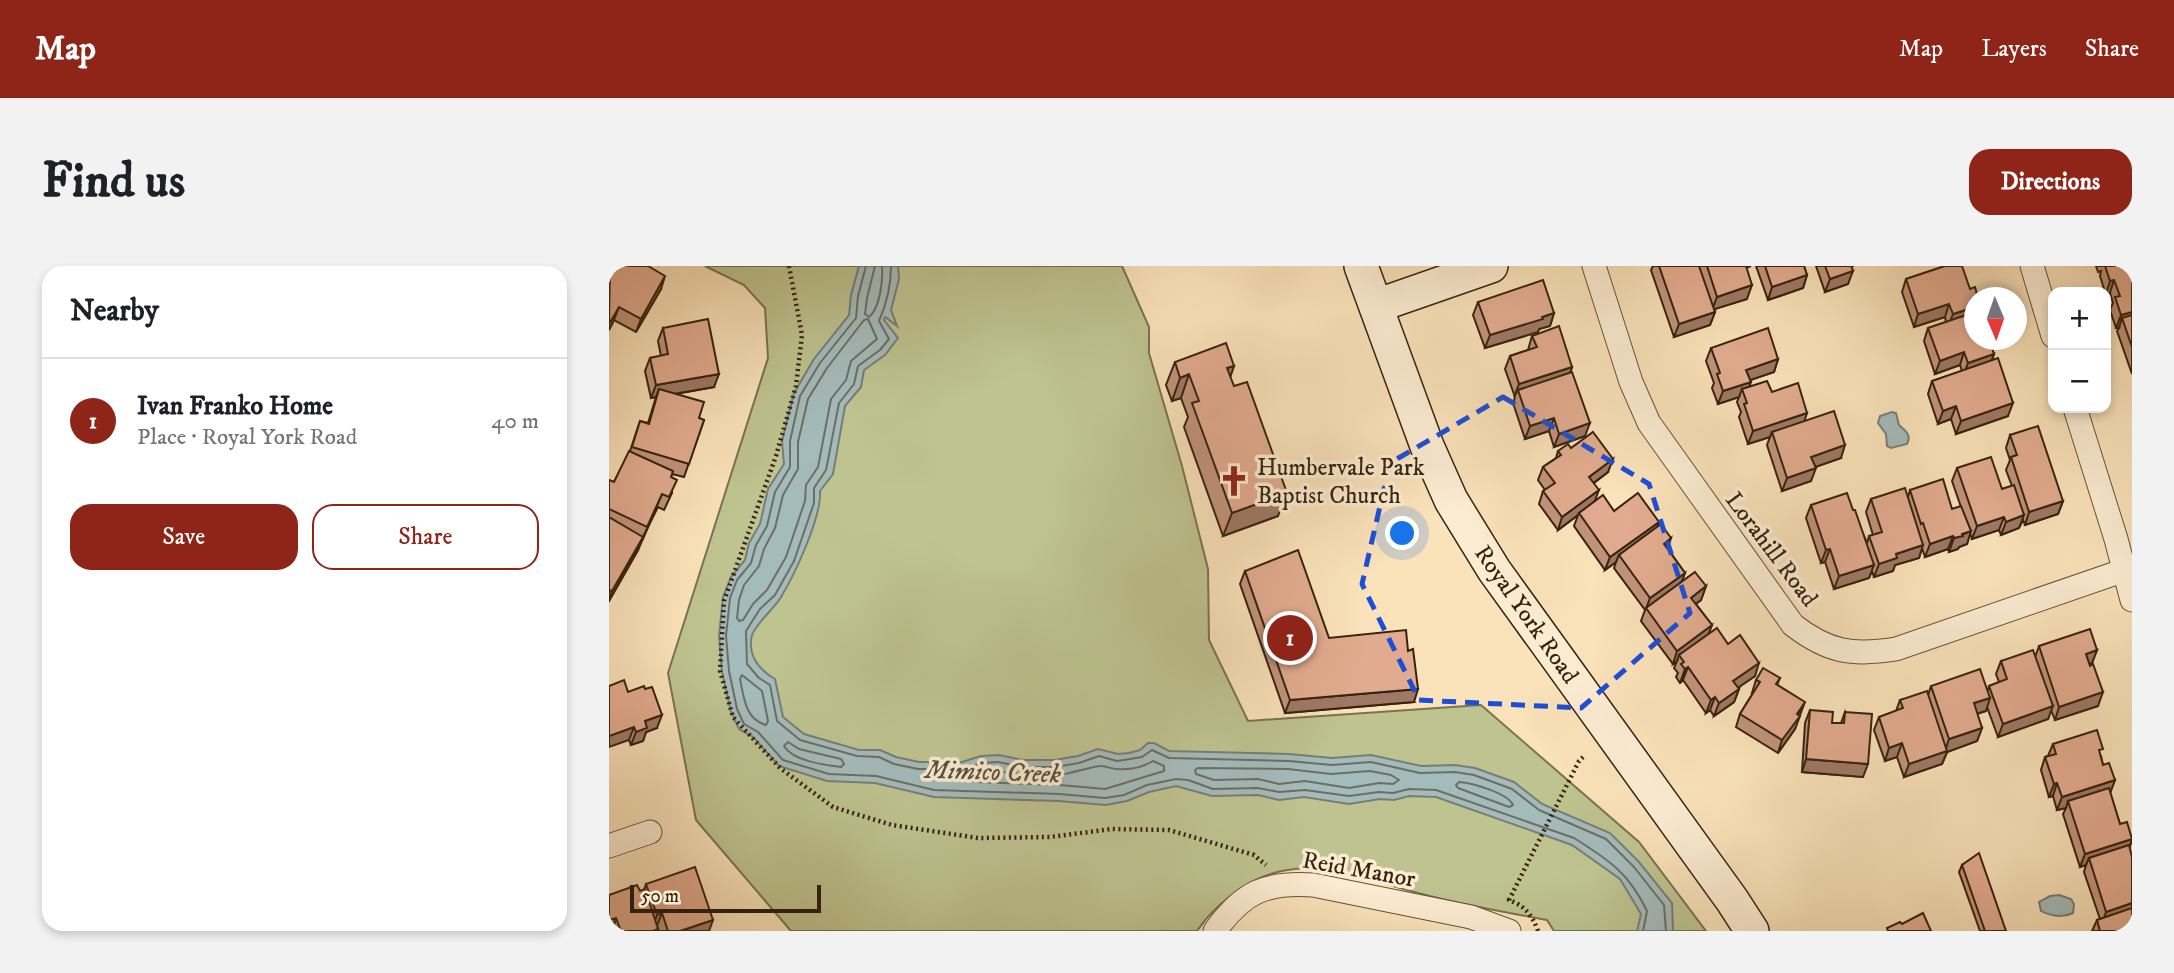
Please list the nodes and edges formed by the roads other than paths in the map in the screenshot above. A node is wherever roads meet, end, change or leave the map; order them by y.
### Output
1 (1361, 266) edge
2 (1491, 266) edge
3 (1594, 266) edge
4 (2032, 266) edge
5 (1376, 306) junction
6 (2048, 319) edge
7 (2077, 413) edge
8 (2125, 570) junction
9 (2132, 600) edge
10 (650, 832) dead end
11 (609, 846) edge
12 (1215, 931) edge
13 (1509, 931) edge
14 (1752, 931) edge

1 - 5 main road, Royal York Road
2 - 5 main road
3 - 8 street, Lorahill Road
4 - 6 street
5 - 14 main road, Royal York Road
7 - 8 street
8 - 9 street
10 - 11 street
12 - 13 street, Reid Manor

